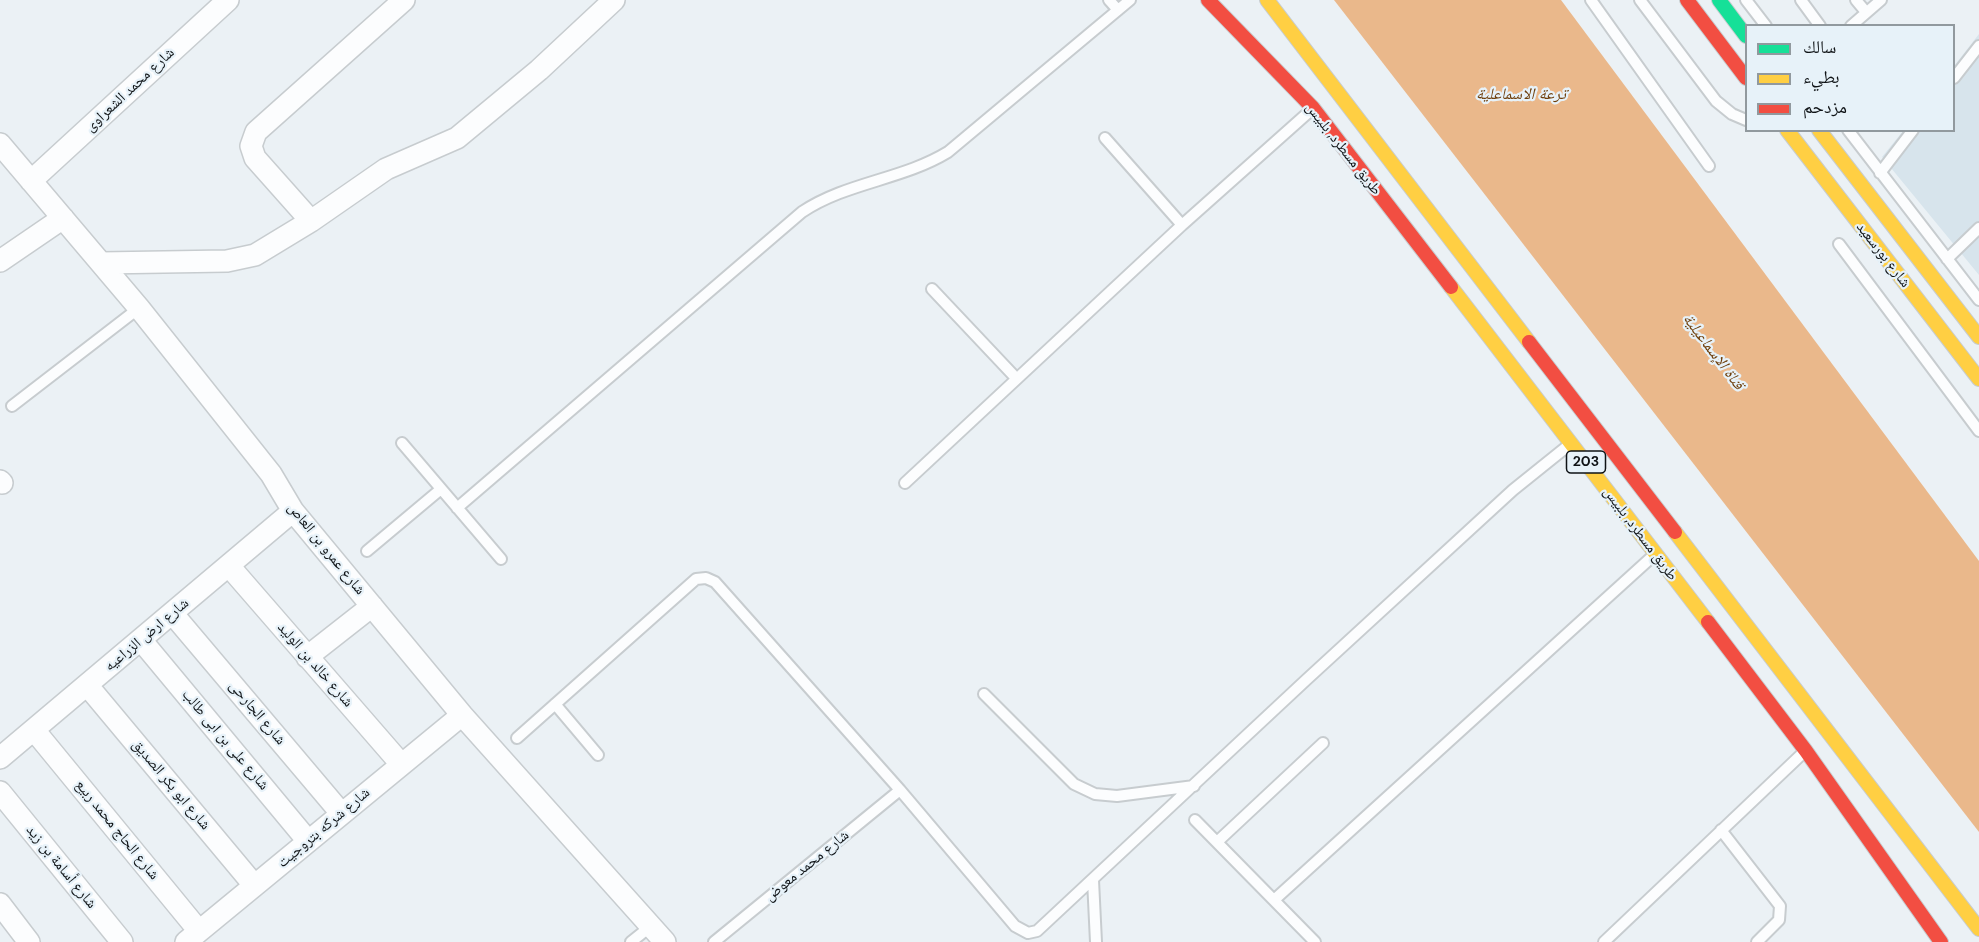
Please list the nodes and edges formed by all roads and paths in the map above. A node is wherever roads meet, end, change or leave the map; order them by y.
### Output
1 (228, 0) edge
2 (404, 0) edge
3 (614, 0) edge
4 (1109, 0) edge
5 (1130, 0) edge
6 (1208, 0) edge
7 (1267, 0) edge
8 (1591, 0) edge
9 (1640, 0) edge
10 (1687, 0) edge
11 (1719, 0) edge
12 (1746, 0) edge
13 (1801, 0) edge
14 (1856, 0) edge
15 (1881, 0) edge
16 (1118, 10) junction
17 (1866, 12) junction
18 (1764, 24) edge
19 (1819, 24) edge
20 (1853, 24) edge
21 (1745, 35) edge
22 (1979, 46) edge
23 (1955, 76) edge
24 (1745, 77) edge
25 (1313, 108) junction
26 (1745, 120) edge
27 (1789, 132) edge
28 (1821, 132) edge
29 (1849, 132) edge
30 (1911, 132) edge
31 (1105, 138) dead end
32 (0, 144) edge
33 (1709, 166) dead end
34 (1880, 173) junction
35 (31, 181) junction
36 (63, 218) junction
37 (311, 221) junction
38 (1182, 225) junction
39 (1979, 228) edge
40 (1839, 244) dead end
41 (1947, 259) junction
42 (0, 261) edge
43 (101, 263) junction
44 (932, 289) dead end
45 (1979, 300) edge
46 (139, 308) junction
47 (1979, 337) edge
48 (1016, 378) junction
49 (1979, 379) edge
50 (12, 406) dead end
51 (1979, 431) edge
52 (402, 442) dead end
53 (1572, 443) junction
54 (905, 483) dead end
55 (441, 489) junction
56 (457, 508) junction
57 (293, 511) junction
58 (367, 551) dead end
59 (1655, 554) junction
60 (501, 559) dead end
61 (229, 566) junction
62 (372, 606) junction
63 (172, 613) junction
64 (141, 640) junction
65 (307, 657) junction
66 (87, 685) junction
67 (984, 694) dead end
68 (555, 704) junction
69 (462, 715) junction
70 (34, 730) junction
71 (517, 738) dead end
72 (1323, 743) dead end
73 (1806, 751) junction
74 (598, 755) dead end
75 (0, 758) edge
76 (401, 765) junction
77 (1194, 786) junction
78 (900, 790) junction
79 (0, 792) edge
80 (341, 813) junction
81 (1195, 820) dead end
82 (1721, 830) junction
83 (308, 841) junction
84 (1217, 842) junction
85 (1093, 880) junction
86 (254, 885) junction
87 (1274, 900) junction
88 (0, 904) edge
89 (651, 926) junction
90 (1979, 929) edge
91 (1037, 931) junction
92 (193, 937) edge
93 (29, 942) edge
94 (122, 942) edge
95 (631, 942) edge
96 (665, 942) edge
97 (714, 942) edge
98 (1020, 942) edge
99 (1096, 942) edge
100 (1315, 942) edge
101 (1604, 942) edge
102 (1757, 942) edge
103 (1941, 942) edge

1 - 35 street, شارع محمد الشعراوى
2 - 37 street
3 - 37 street
4 - 16 lane
5 - 16 lane
6 - 25 main road, طريق مسطرد, بلبيس / 203
7 - 90 main road, طريق مسطرد, بلبيس / 203
8 - 33 lane
9 - 26 lane
10 - 24 main road
11 - 21 main road
12 - 18 lane
13 - 19 lane
14 - 17 lane
15 - 17 lane
16 - 56 lane
17 - 20 lane
22 - 23 lane
25 - 38 lane
25 - 53 main road, طريق مسطرد, بلبيس / 203
27 - 49 main road, شارع بورسعيد
28 - 47 main road, شارع بورسعيد
29 - 34 lane
30 - 34 lane
31 - 38 lane
32 - 35 street, شارع عمرو بن العاص
34 - 41 lane
35 - 36 street, شارع عمرو بن العاص
36 - 42 street
36 - 43 street, شارع عمرو بن العاص
37 - 43 street
38 - 48 lane
39 - 41 lane
40 - 51 lane
41 - 45 lane
43 - 46 street, شارع عمرو بن العاص
44 - 48 lane
46 - 50 lane
46 - 57 street, شارع عمرو بن العاص
48 - 54 lane
52 - 55 lane
53 - 59 main road, طريق مسطرد, بلبيس / 203
53 - 77 lane
55 - 56 lane
55 - 58 lane
56 - 60 lane
57 - 61 street, شارع ارض الزراعيه
57 - 62 street, شارع عمرو بن العاص
59 - 73 main road, طريق مسطرد, بلبيس / 203
59 - 87 lane
61 - 63 street, شارع ارض الزراعيه
61 - 65 street, شارع خالد بن الوليد
62 - 65 street
62 - 69 street, شارع عمرو بن العاص
63 - 64 street, شارع ارض الزراعيه
63 - 80 street, شارع الجارحى
64 - 66 street, شارع ارض الزراعيه
64 - 83 street, شارع على بن ابى طالب
65 - 76 street, شارع خالد بن الوليد
66 - 70 street, شارع ارض الزراعيه
66 - 86 street, شارع ابو بكر الصديق
67 - 77 lane
68 - 71 lane
68 - 74 lane
68 - 78 lane
69 - 76 street, شارع شركه بتروجيت
69 - 89 street, شارع عمرو بن العاص
70 - 75 street, شارع ارض الزراعيه
70 - 92 street, شارع الحاج محمد ربيع
72 - 84 lane
73 - 82 lane
73 - 103 main road, طريق مسطرد, بلبيس / 203
76 - 80 street, شارع شركه بتروجيت
77 - 85 lane
78 - 91 lane
78 - 97 lane, شارع محمد معوض
79 - 94 street, شارع أسامة بن زيد
80 - 83 street, شارع شركه بتروجيت
81 - 84 lane
82 - 101 lane
82 - 102 lane
83 - 86 street, شارع شركه بتروجيت
84 - 87 lane
85 - 91 lane
85 - 99 lane
86 - 92 street, شارع شركه بتروجيت
87 - 100 lane
88 - 93 street
89 - 95 lane
89 - 96 street, شارع عمرو بن العاص
91 - 98 lane

